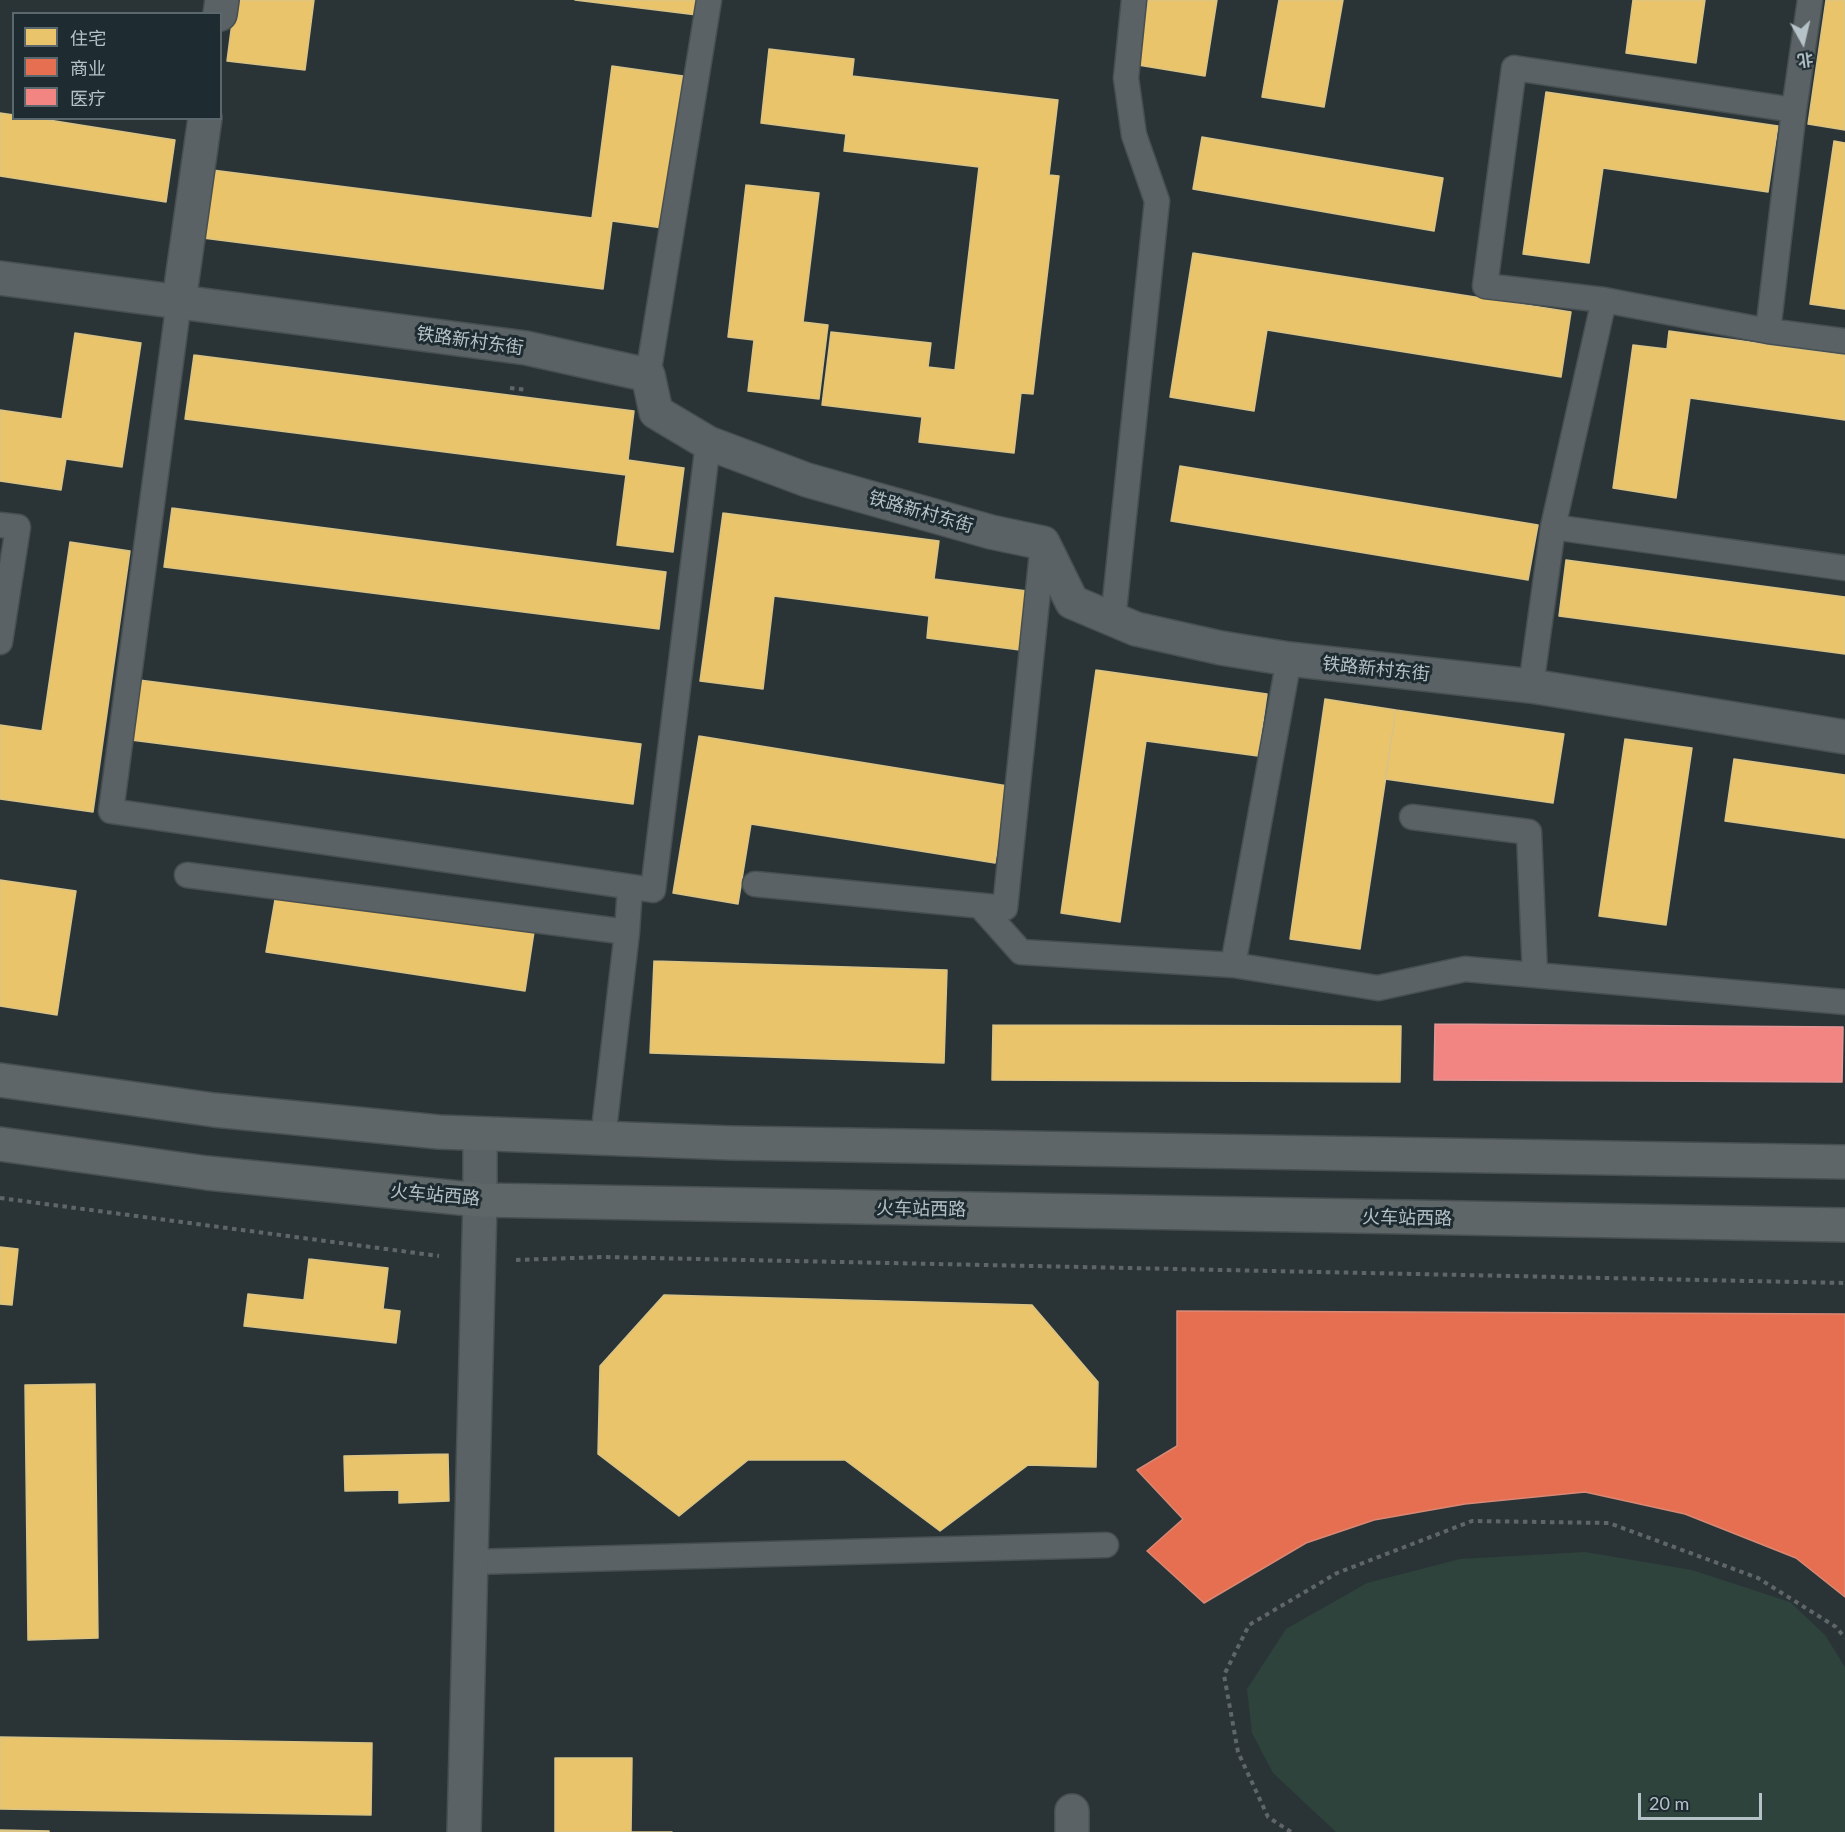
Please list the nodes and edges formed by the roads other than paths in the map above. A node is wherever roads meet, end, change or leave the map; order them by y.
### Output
1 (709, 0) edge
2 (1134, 0) edge
3 (1810, 0) edge
4 (1794, 110) junction
5 (205, 120) edge
6 (0, 278) edge
7 (1604, 300) junction
8 (179, 301) junction
9 (1768, 332) junction
10 (1845, 341) edge
11 (648, 375) junction
12 (708, 443) junction
13 (0, 525) edge
14 (1553, 527) junction
15 (1043, 543) junction
16 (1845, 568) edge
17 (1113, 620) junction
18 (0, 642) edge
19 (1289, 659) junction
20 (1531, 686) junction
21 (1845, 736) edge
22 (1412, 817) dead end
23 (186, 875) dead end
24 (755, 884) dead end
25 (630, 887) junction
26 (980, 906) junction
27 (627, 932) junction
28 (1233, 965) junction
29 (1535, 975) junction
30 (1845, 1002) edge
31 (0, 1080) edge
32 (480, 1134) junction
33 (603, 1138) junction
34 (0, 1144) edge
35 (1845, 1162) edge
36 (480, 1200) junction
37 (1845, 1225) edge
38 (1106, 1545) dead end
39 (471, 1562) junction
40 (465, 1832) edge

1 - 11 lane
2 - 17 lane
3 - 4 lane
4 - 7 lane
4 - 9 lane
5 - 8 street
6 - 8 street, 铁路新村东街
7 - 9 lane
7 - 14 lane
8 - 11 street, 铁路新村东街
8 - 25 lane
9 - 10 lane
11 - 12 street, 铁路新村东街
12 - 15 street, 铁路新村东街
12 - 25 lane
13 - 18 lane
14 - 16 lane
14 - 20 lane
15 - 17 street, 铁路新村东街
15 - 26 lane
17 - 19 street, 铁路新村东街
19 - 20 street, 铁路新村东街
19 - 28 lane
20 - 21 street, 铁路新村东街
22 - 29 lane
23 - 27 lane
24 - 26 lane
25 - 27 lane
26 - 28 lane
27 - 33 lane
28 - 29 lane
29 - 30 lane
31 - 32 main road
32 - 33 main road
32 - 36 street
33 - 35 main road
34 - 36 main road, 火车站西路
36 - 37 main road, 火车站西路
36 - 39 street
38 - 39 lane
39 - 40 street

